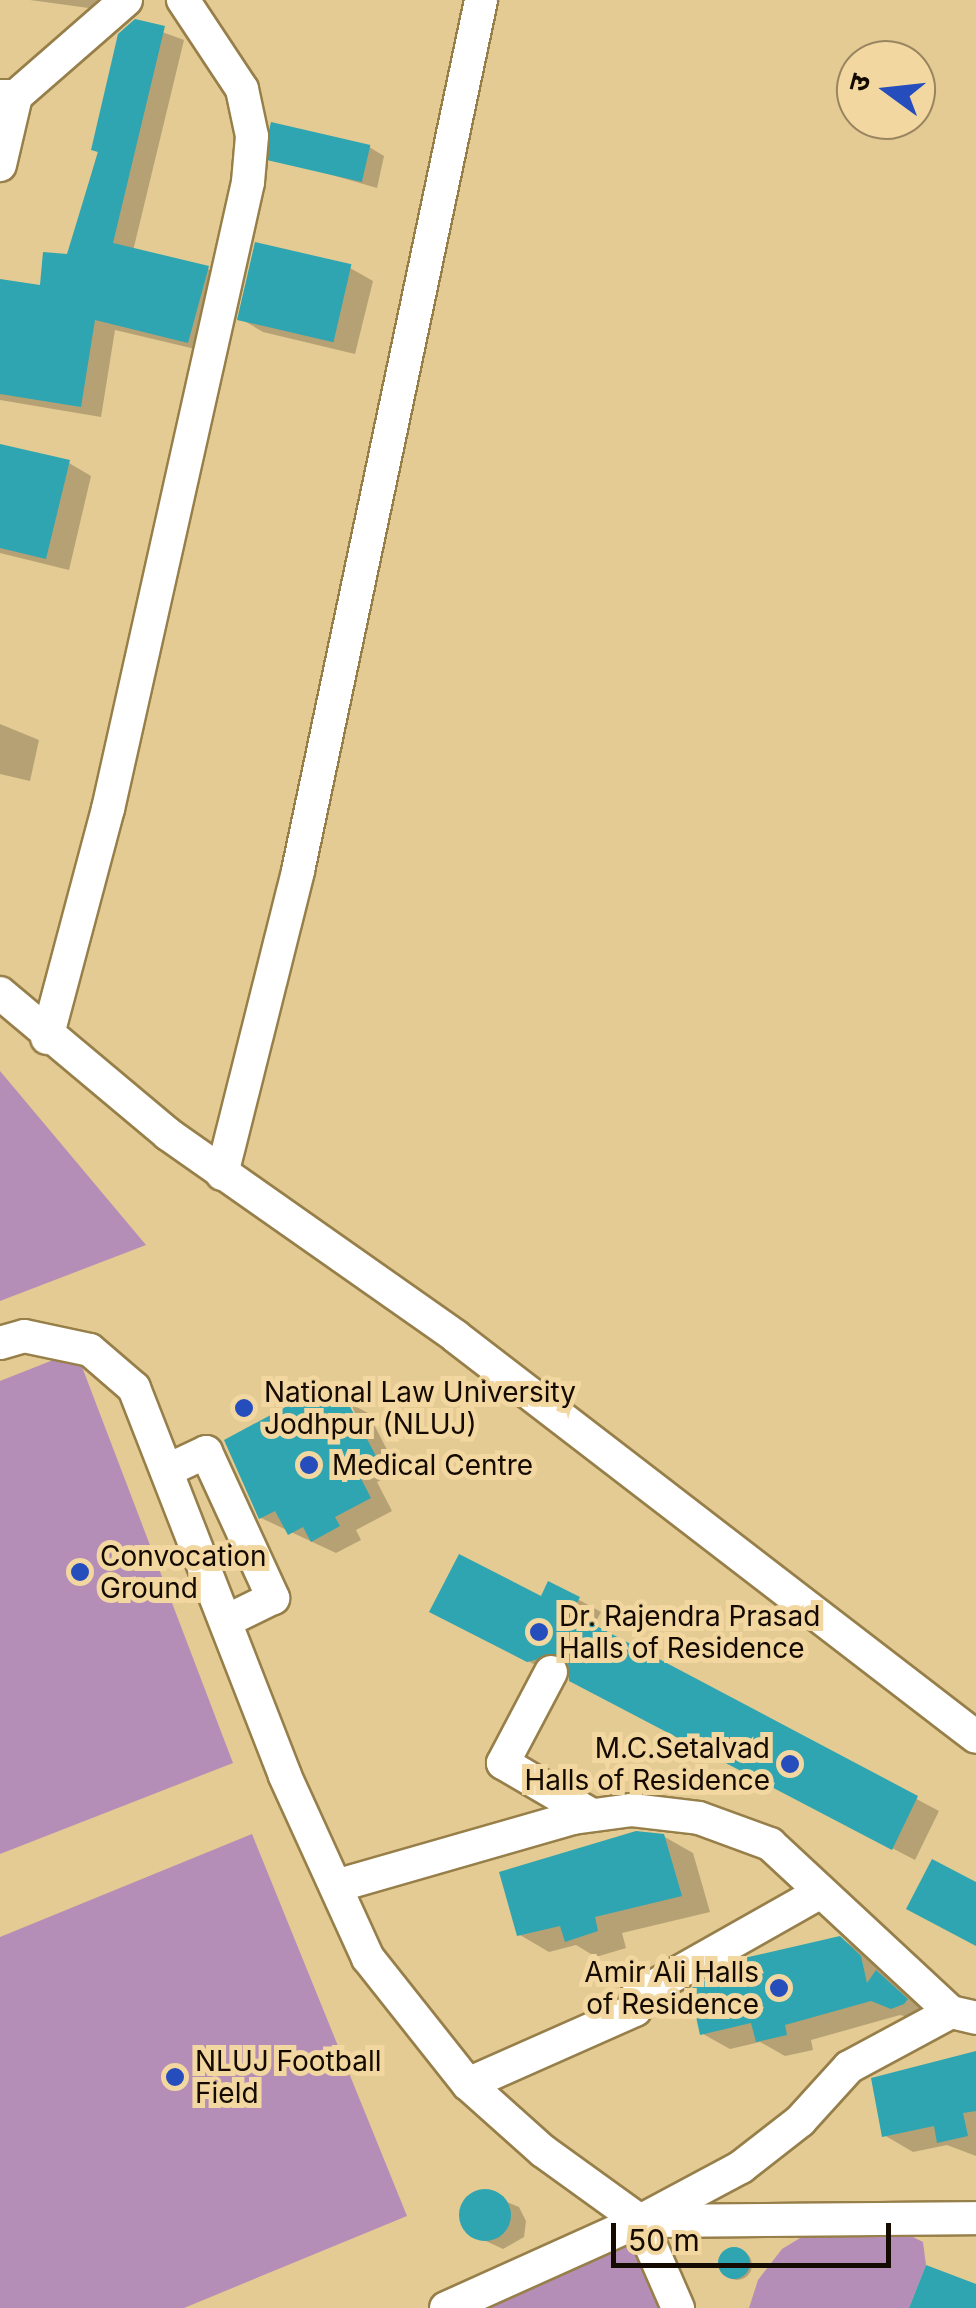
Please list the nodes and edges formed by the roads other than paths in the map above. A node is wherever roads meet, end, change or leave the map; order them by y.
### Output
1 (126, 0) edge
2 (183, 0) edge
3 (480, 0) edge
4 (8, 96) edge
5 (0, 165) edge
6 (0, 993) edge
7 (47, 1038) junction
8 (222, 1174) junction
9 (0, 1343) edge
10 (170, 1469) junction
11 (228, 1620) junction
12 (551, 1672) dead end
13 (976, 1737) edge
14 (592, 1815) junction
15 (336, 1886) junction
16 (821, 1892) junction
17 (964, 2015) edge
18 (468, 2084) junction
19 (976, 2218) edge
20 (640, 2221) junction
21 (446, 2308) edge
22 (678, 2308) edge

1 - 4 street
2 - 7 street
3 - 8 street
4 - 5 street
6 - 7 street
7 - 8 street
8 - 13 street
9 - 10 street
10 - 11 street
10 - 11 street
11 - 15 street
12 - 14 street
14 - 15 street
14 - 16 street
15 - 18 street
16 - 17 street
16 - 18 street
17 - 20 street
18 - 20 street
19 - 20 street
20 - 21 street
20 - 22 street

